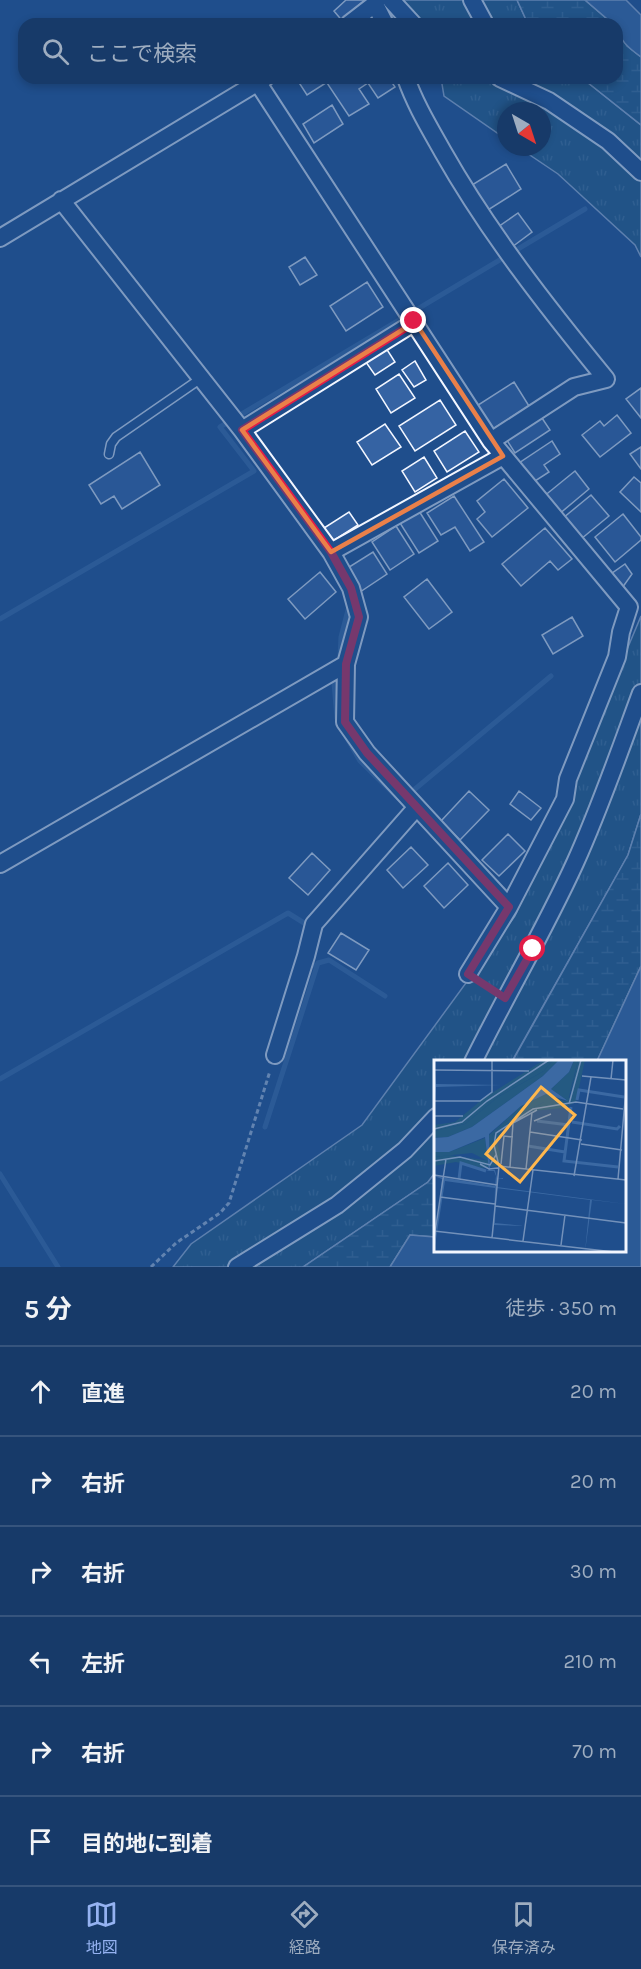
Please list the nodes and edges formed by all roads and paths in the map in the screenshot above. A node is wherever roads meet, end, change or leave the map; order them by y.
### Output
1 (391, 0) edge
2 (472, 0) edge
3 (376, 2) edge
4 (356, 18) edge
5 (383, 18) edge
6 (407, 18) edge
7 (482, 18) edge
8 (255, 84) edge
9 (265, 84) edge
10 (408, 84) edge
11 (513, 84) edge
12 (531, 84) edge
13 (549, 101) junction
14 (641, 172) edge
15 (61, 200) junction
16 (0, 238) edge
17 (411, 317) junction
18 (200, 379) junction
19 (236, 423) junction
20 (491, 441) junction
21 (109, 454) dead end
22 (503, 456) junction
23 (331, 552) junction
24 (340, 668) junction
25 (641, 693) edge
26 (409, 798) junction
27 (0, 864) edge
28 (509, 907) junction
29 (468, 974) dead end
30 (275, 1055) joint
31 (474, 1060) edge
32 (434, 1118) edge
33 (151, 1267) edge
34 (237, 1267) edge

1 - 6 street
2 - 7 street
3 - 4 street
3 - 5 street
8 - 15 street
9 - 17 street
10 - 20 street
11 - 13 street
12 - 13 street
13 - 14 street
15 - 16 street
15 - 18 street
17 - 19 street
17 - 20 street
18 - 19 street
18 - 21 lane
19 - 23 street
20 - 22 street
22 - 23 street
22 - 28 street
23 - 24 street
24 - 26 street
24 - 27 street
25 - 31 street
26 - 28 street
26 - 30 street
28 - 29 street
30 - 33 path
32 - 34 street

